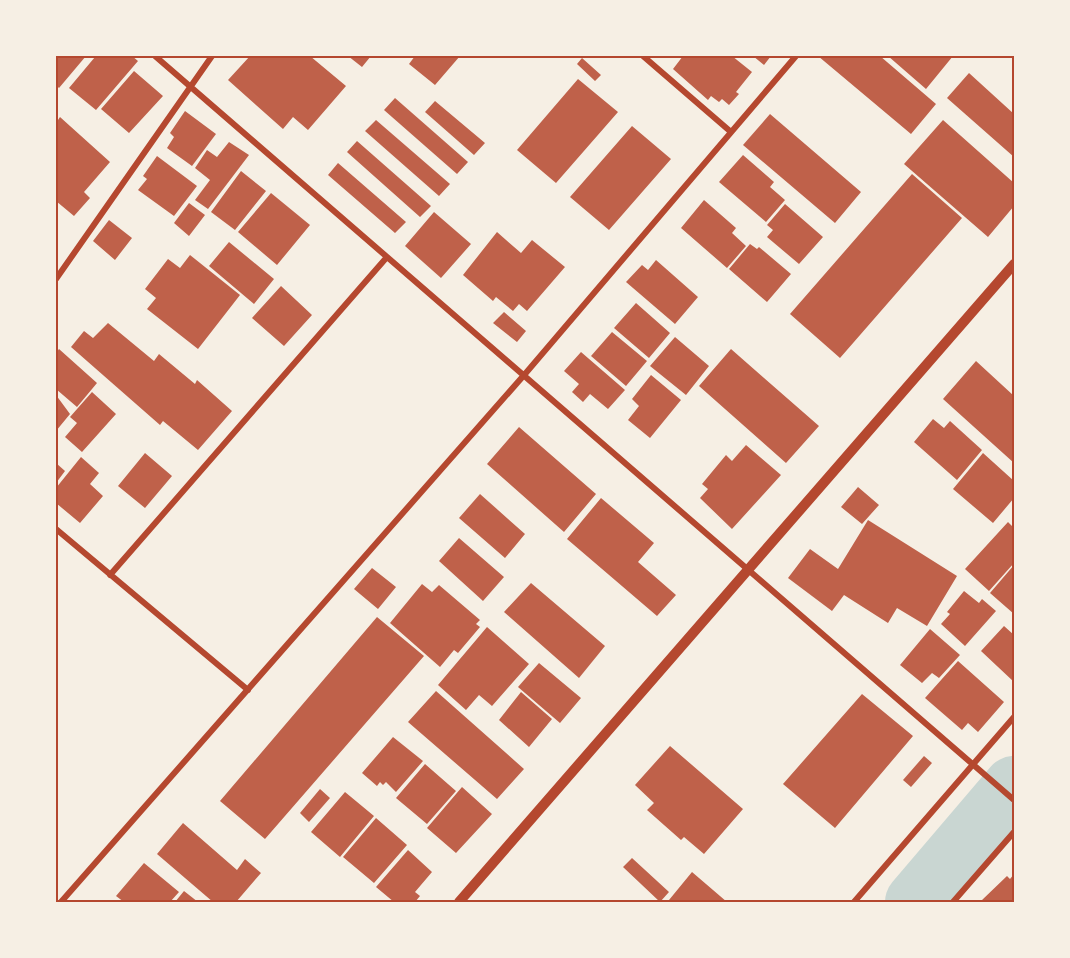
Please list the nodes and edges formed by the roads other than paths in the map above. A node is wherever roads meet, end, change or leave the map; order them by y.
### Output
1 (155, 56) edge
2 (212, 56) edge
3 (643, 56) edge
4 (796, 56) edge
5 (190, 88) junction
6 (731, 132) junction
7 (387, 257) junction
8 (1014, 264) edge
9 (56, 279) edge
10 (525, 374) junction
11 (56, 530) edge
12 (750, 569) junction
13 (110, 575) junction
14 (248, 690) junction
15 (1014, 717) edge
16 (974, 764) junction
17 (1014, 800) edge
18 (1014, 832) edge
19 (58, 902) edge
20 (459, 903) edge
21 (854, 903) edge
22 (954, 903) edge

1 - 5 street
2 - 5 street
3 - 6 street
4 - 6 street
5 - 7 street
5 - 9 street
6 - 10 street
7 - 10 street
7 - 13 street
8 - 12 street
10 - 12 street
10 - 14 street
11 - 13 street
12 - 16 street
12 - 20 street
13 - 14 street
14 - 19 street
15 - 16 street
16 - 17 street
16 - 21 street
18 - 22 street

